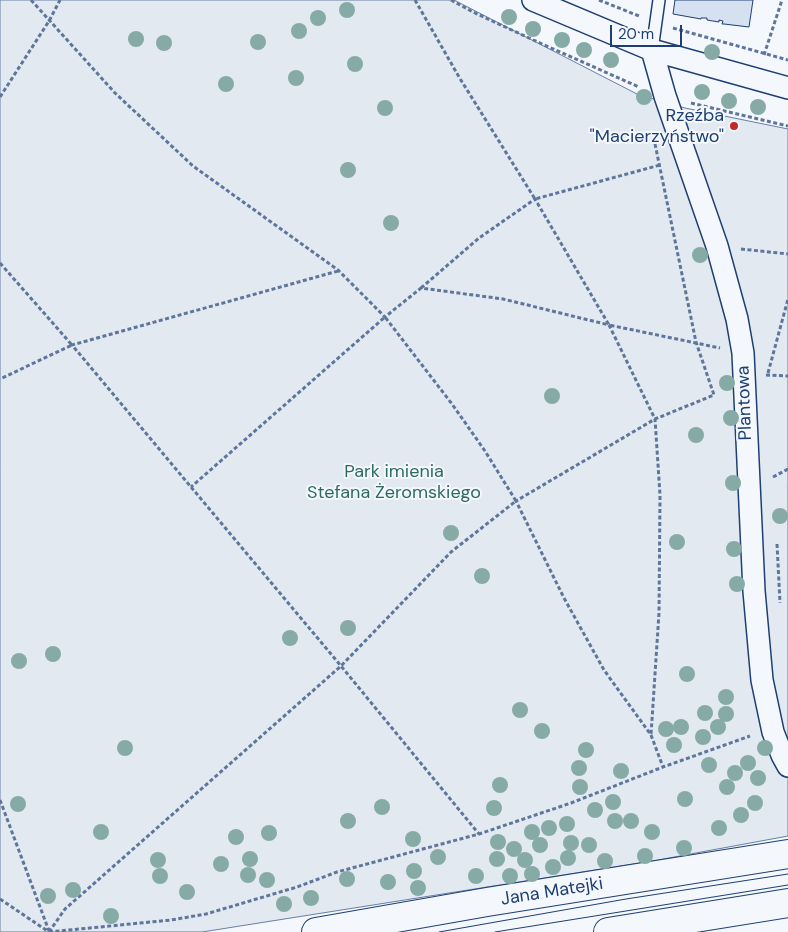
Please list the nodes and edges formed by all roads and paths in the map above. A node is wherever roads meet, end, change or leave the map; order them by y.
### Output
1 (31, 0) edge
2 (60, 0) edge
3 (415, 0) edge
4 (451, 0) edge
5 (533, 0) edge
6 (600, 0) edge
7 (659, 0) edge
8 (782, 0) edge
9 (49, 22) junction
10 (656, 23) junction
11 (652, 50) junction
12 (764, 54) junction
13 (788, 60) edge
14 (643, 88) dead end
15 (788, 88) edge
16 (0, 97) edge
17 (688, 103) dead end
18 (788, 126) edge
19 (654, 136) dead end
20 (660, 165) junction
21 (535, 199) junction
22 (735, 248) dead end
23 (788, 254) edge
24 (0, 263) edge
25 (338, 270) junction
26 (421, 288) junction
27 (788, 299) edge
28 (386, 317) junction
29 (608, 325) junction
30 (696, 342) junction
31 (72, 345) junction
32 (743, 353) junction
33 (768, 375) junction
34 (788, 376) edge
35 (0, 379) edge
36 (768, 384) dead end
37 (655, 419) junction
38 (772, 468) dead end
39 (788, 469) edge
40 (773, 477) junction
41 (192, 487) junction
42 (773, 487) dead end
43 (516, 501) junction
44 (776, 535) dead end
45 (780, 611) dead end
46 (341, 666) junction
47 (774, 732) junction
48 (651, 735) junction
49 (788, 766) edge
50 (663, 767) junction
51 (0, 800) edge
52 (479, 834) junction
53 (788, 854) edge
54 (0, 899) edge
55 (788, 904) edge
56 (49, 932) edge
57 (316, 932) edge
58 (608, 932) edge

1 - 9 path
2 - 9 path
3 - 21 path
4 - 14 path
5 - 11 street
6 - 10 path
7 - 10 lane
8 - 12 path
9 - 16 path
9 - 25 path
10 - 11 lane
10 - 12 path
11 - 15 street
11 - 32 street, Plantowa
12 - 13 path
17 - 18 path
19 - 20 path
20 - 21 path
20 - 30 path
21 - 26 path
21 - 29 path
22 - 23 path
24 - 31 path
25 - 28 path
25 - 31 path
26 - 28 path
26 - 29 path
27 - 33 path
28 - 41 path
28 - 43 path
29 - 30 path
29 - 37 path
30 - 32 path
30 - 37 path
31 - 35 path
31 - 41 path
32 - 47 street, Plantowa
33 - 34 path
33 - 36 path
37 - 43 path
37 - 48 path
38 - 40 path
39 - 40 path
40 - 42 path
41 - 46 path
43 - 46 path
43 - 48 path
44 - 45 path
46 - 52 path
46 - 56 path
47 - 49 street, Plantowa
47 - 50 path
48 - 50 path
50 - 52 path
51 - 56 path
52 - 56 path
53 - 57 street, Jana Matejki
54 - 56 path
55 - 58 street

